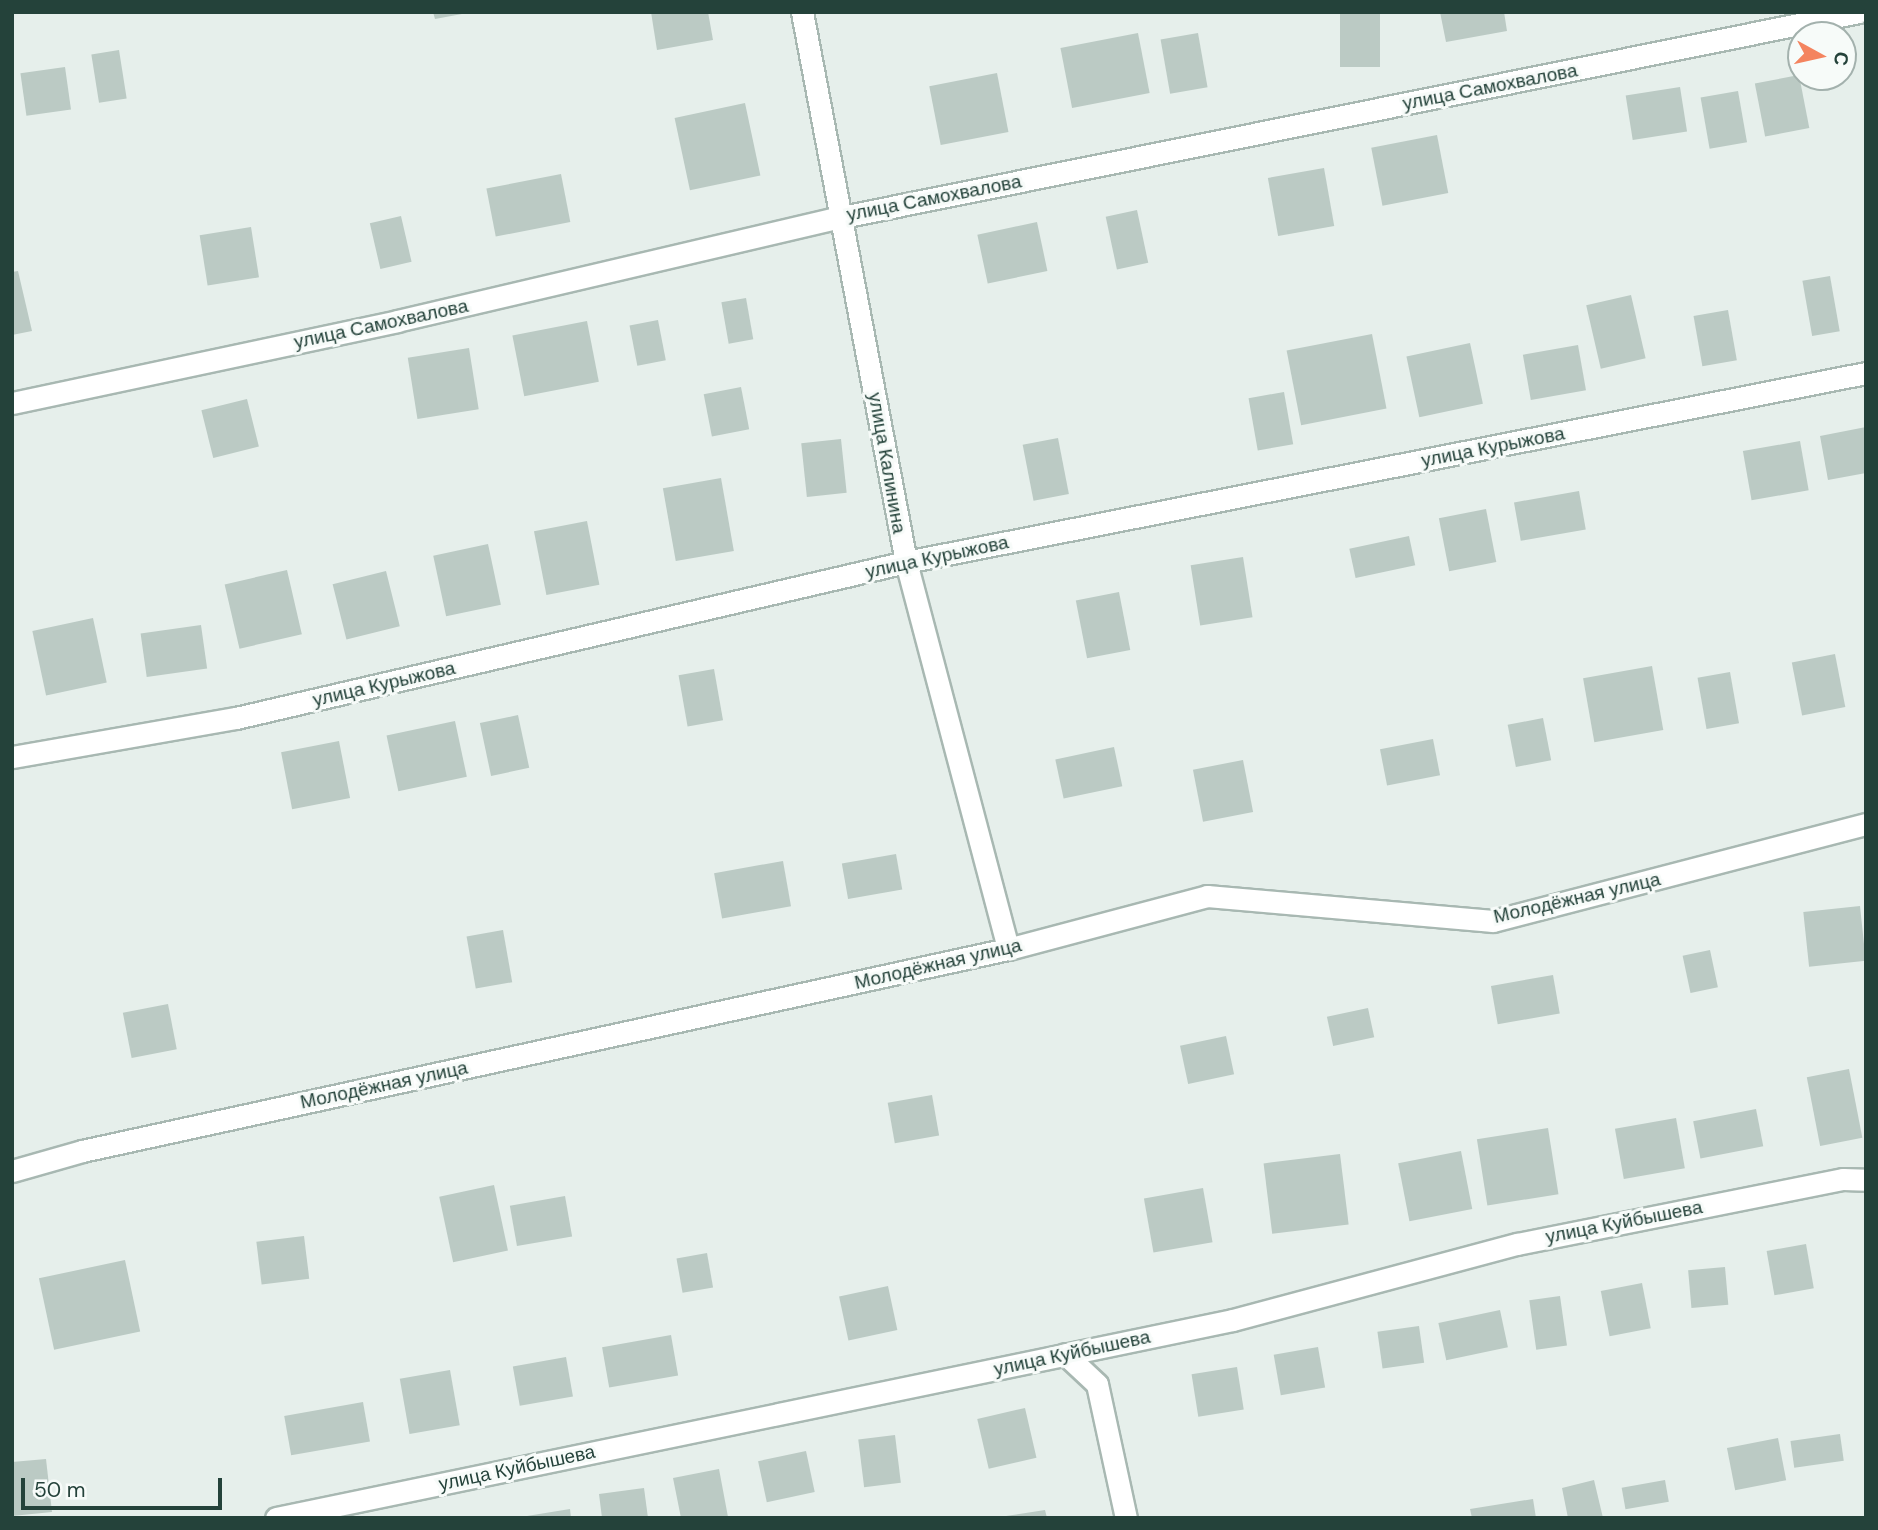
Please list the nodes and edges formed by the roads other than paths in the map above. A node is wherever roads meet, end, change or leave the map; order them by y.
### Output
1 (802, 12) edge
2 (1859, 12) edge
3 (842, 217) junction
4 (1866, 373) edge
5 (12, 403) edge
6 (906, 562) junction
7 (12, 757) edge
8 (1866, 824) edge
9 (1008, 949) junction
10 (12, 1171) edge
11 (1866, 1180) edge
12 (1065, 1354) junction
13 (276, 1518) edge
14 (1126, 1518) edge

1 - 3 street, улица Калинина
2 - 3 street, улица Самохвалова
3 - 5 street, улица Самохвалова
3 - 6 street, улица Калинина
4 - 6 street, улица Курыжова
6 - 7 street, улица Курыжова
6 - 9 street, улица Калинина
8 - 9 street, Молодёжная улица
9 - 10 street, Молодёжная улица
11 - 12 street, улица Куйбышева
12 - 13 street, улица Куйбышева
12 - 14 street

